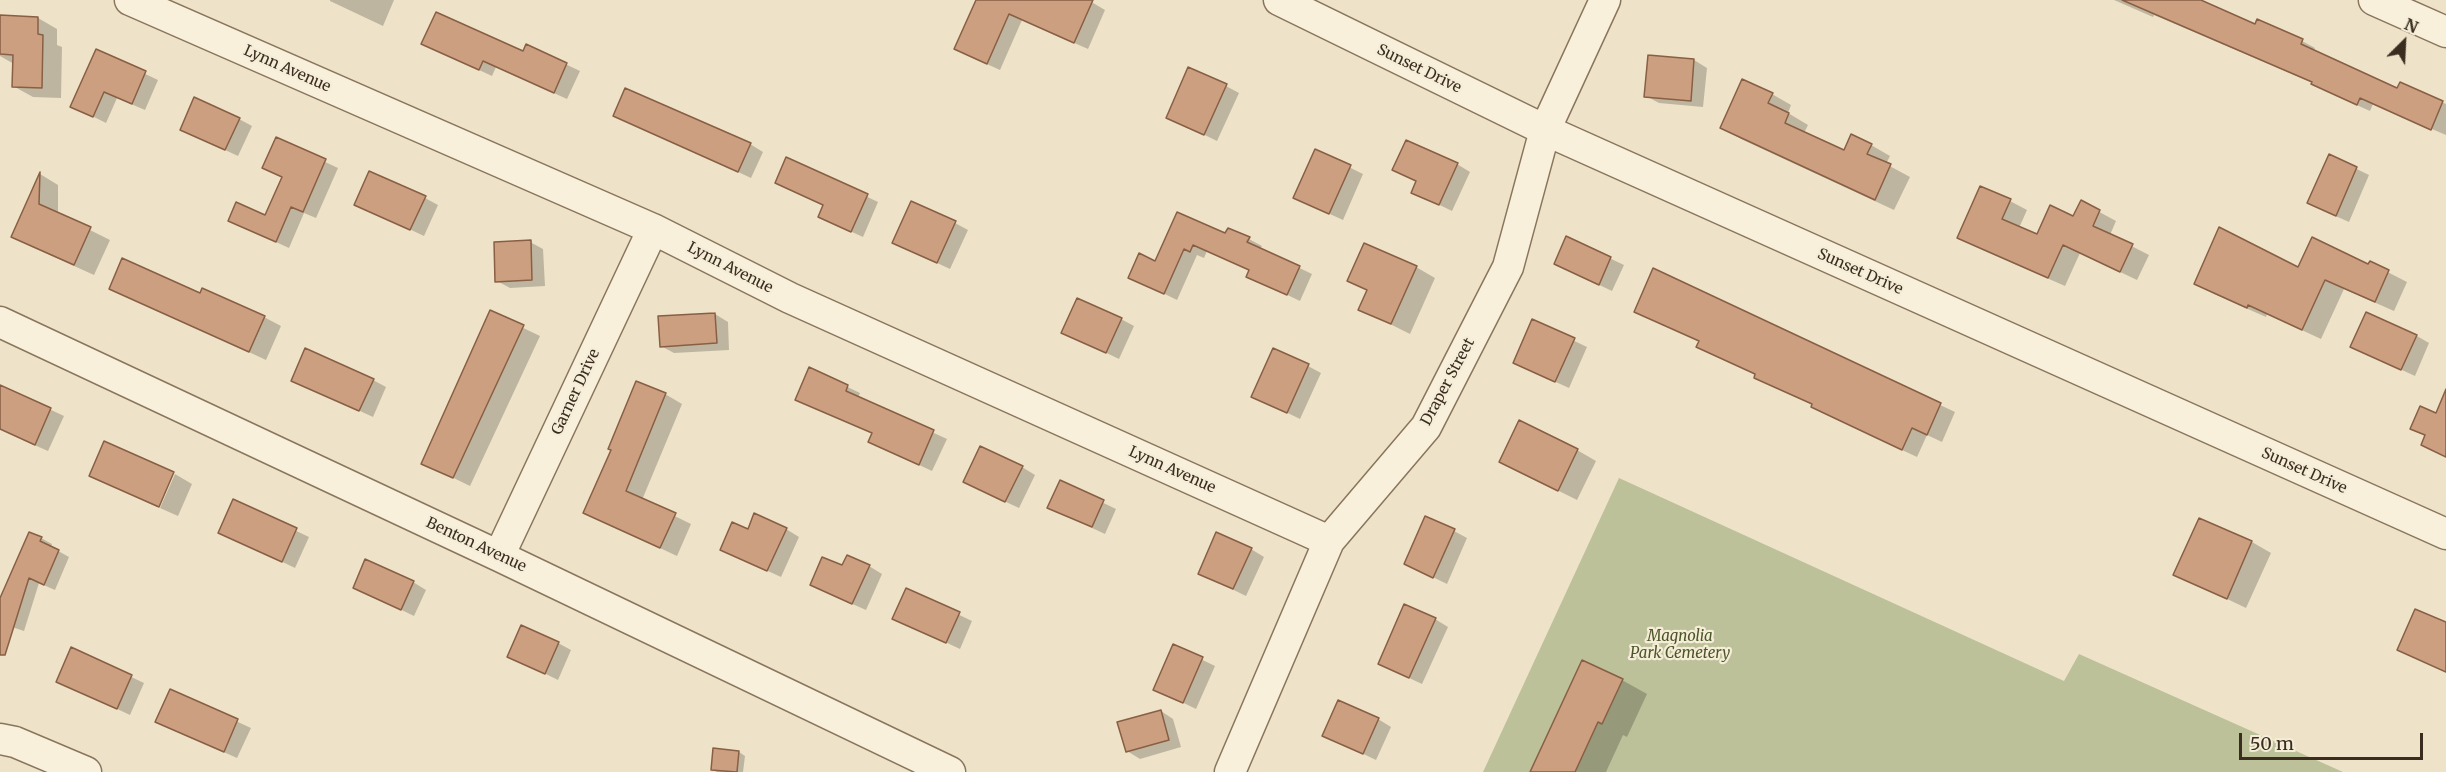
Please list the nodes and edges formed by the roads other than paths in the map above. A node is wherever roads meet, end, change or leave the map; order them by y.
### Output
1 (130, 0) edge
2 (1279, 0) edge
3 (1605, 0) edge
4 (2373, 0) edge
5 (2446, 32) edge
6 (1545, 130) junction
7 (653, 229) junction
8 (0, 322) edge
9 (2446, 534) edge
10 (1329, 541) junction
11 (499, 556) junction
12 (0, 739) edge
13 (86, 772) edge
14 (950, 772) edge
15 (1230, 772) edge

1 - 7 street, Lynn Avenue
2 - 6 street, Sunset Drive
3 - 6 street, Draper Street
4 - 5 street
6 - 9 street, Sunset Drive
6 - 10 street, Draper Street
7 - 10 street, Lynn Avenue
7 - 11 street, Garner Drive
8 - 11 street, Benton Avenue
10 - 15 street, Draper Street
11 - 14 street, Benton Avenue
12 - 13 street

